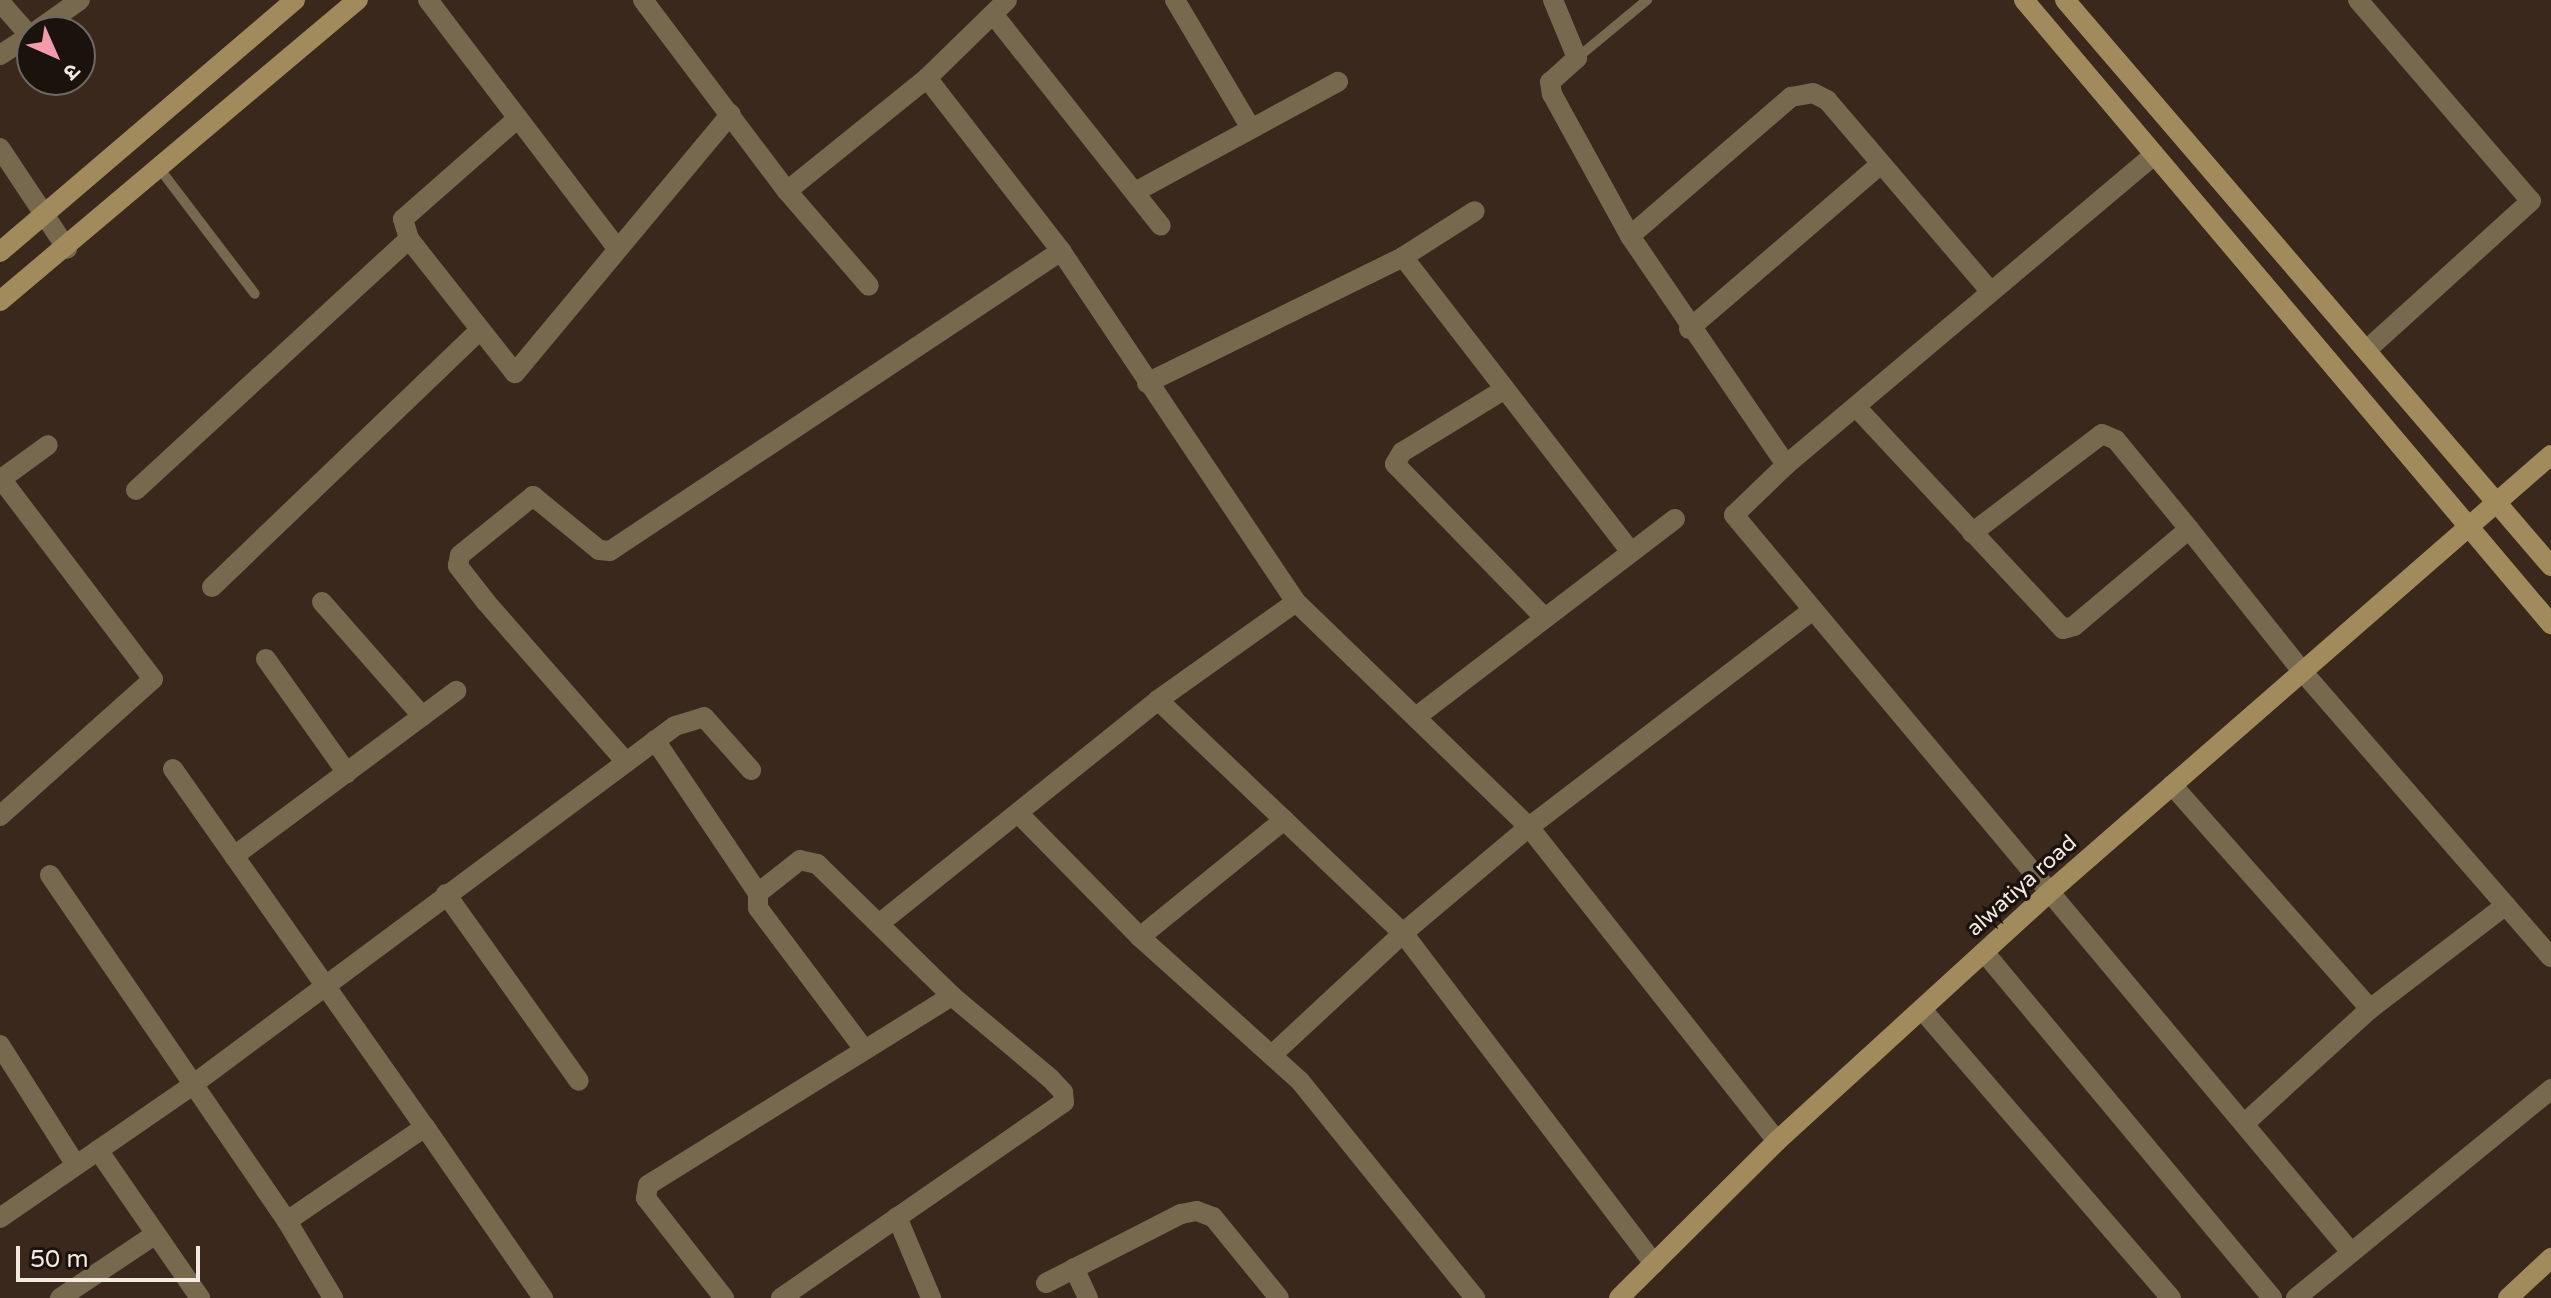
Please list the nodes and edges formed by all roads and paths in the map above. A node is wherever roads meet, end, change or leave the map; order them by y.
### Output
1 (80, 0) edge
2 (295, 0) edge
3 (358, 0) edge
4 (428, 0) edge
5 (643, 0) edge
6 (1175, 0) edge
7 (1553, 0) edge
8 (1647, 0) edge
9 (2024, 0) edge
10 (2065, 0) edge
11 (2358, 0) edge
12 (0, 2) edge
13 (1000, 7) edge
14 (57, 16) edge
15 (16, 18) edge
16 (1577, 58) junction
17 (927, 78) junction
18 (1338, 82) dead end
19 (731, 114) junction
20 (518, 118) junction
21 (1250, 127) junction
22 (0, 148) edge
23 (2154, 155) junction
24 (1880, 165) junction
25 (159, 168) junction
26 (787, 191) junction
27 (1135, 192) junction
28 (1475, 211) dead end
29 (43, 216) junction
30 (1161, 226) dead end
31 (1630, 236) junction
32 (409, 239) junction
33 (67, 249) junction
34 (618, 249) junction
35 (1061, 251) junction
36 (0, 252) edge
37 (1403, 257) junction
38 (869, 286) dead end
39 (1990, 291) junction
40 (255, 294) dead end
41 (0, 301) edge
42 (1689, 329) junction
43 (478, 332) junction
44 (2368, 349) junction
45 (1147, 383) junction
46 (1505, 389) junction
47 (1857, 408) junction
48 (48, 445) dead end
49 (2551, 455) edge
50 (1786, 465) junction
51 (1, 480) edge
52 (136, 490) dead end
53 (2499, 502) junction
54 (1675, 519) dead end
55 (2472, 526) junction
56 (2189, 529) junction
57 (1972, 533) junction
58 (1631, 552) junction
59 (2551, 566) edge
60 (212, 587) dead end
61 (322, 602) dead end
62 (1296, 602) junction
63 (1813, 610) junction
64 (1545, 618) junction
65 (2551, 624) edge
66 (266, 659) dead end
67 (2302, 671) junction
68 (456, 691) dead end
69 (1158, 700) junction
70 (422, 716) junction
71 (1416, 717) junction
72 (655, 740) junction
73 (626, 762) junction
74 (173, 769) dead end
75 (751, 770) dead end
76 (347, 773) junction
77 (2172, 785) junction
78 (1018, 813) junction
79 (0, 816) edge
80 (1284, 820) junction
81 (1529, 827) junction
82 (234, 856) junction
83 (50, 875) dead end
84 (2052, 890) junction
85 (758, 893) junction
86 (446, 894) junction
87 (2506, 905) junction
88 (880, 923) junction
89 (1403, 933) junction
90 (1140, 937) junction
91 (1984, 952) junction
92 (2551, 957) edge
93 (327, 982) junction
94 (952, 996) junction
95 (2370, 1009) junction
96 (1924, 1012) junction
97 (0, 1045) edge
98 (864, 1049) junction
99 (1273, 1054) junction
100 (579, 1081) dead end
101 (191, 1086) junction
102 (2551, 1089) edge
103 (2245, 1123) junction
104 (425, 1127) junction
105 (1777, 1141) junction
106 (98, 1150) junction
107 (76, 1165) junction
108 (897, 1217) junction
109 (0, 1218) edge
110 (287, 1221) junction
111 (156, 1234) junction
112 (2350, 1251) junction
113 (2551, 1258) edge
114 (1654, 1264) junction
115 (1074, 1268) junction
116 (1046, 1283) dead end
117 (714, 1295) edge
118 (197, 1297) edge
119 (60, 1298) edge
120 (333, 1298) edge
121 (543, 1298) edge
122 (781, 1298) edge
123 (931, 1298) edge
124 (1088, 1298) edge
125 (1278, 1298) edge
126 (1475, 1298) edge
127 (1619, 1298) edge
128 (2171, 1298) edge
129 (2272, 1298) edge
130 (2296, 1298) edge
131 (2508, 1298) edge

1 - 14 street
2 - 29 street
3 - 25 street
4 - 20 street
5 - 19 street
6 - 21 street
7 - 16 street
8 - 16 lane
9 - 23 street
10 - 44 street
11 - 44 street
12 - 15 street
13 - 17 street
13 - 27 street
16 - 31 street
17 - 26 street
17 - 35 street
18 - 21 street
19 - 26 street
19 - 34 street
20 - 32 street
20 - 34 street
21 - 27 street
22 - 29 street
23 - 39 street
23 - 55 street
24 - 31 street
24 - 39 street
24 - 42 street
25 - 33 street
25 - 40 lane
26 - 38 street
27 - 30 street
28 - 37 street
29 - 33 street
29 - 36 street
31 - 42 street
32 - 43 street
32 - 52 street
33 - 41 street
34 - 43 street
35 - 45 street
35 - 73 street
37 - 45 street
37 - 46 street
39 - 47 street
42 - 50 street
43 - 60 street
44 - 53 street
45 - 62 street
46 - 58 street
46 - 64 street
47 - 50 street
47 - 57 street
48 - 51 street
49 - 53 street, alwatiya road
50 - 63 street
51 - 79 street
53 - 55 street, alwatiya road
53 - 59 street
54 - 58 street
55 - 65 street
55 - 67 street, alwatiya road
56 - 57 street
56 - 57 street
56 - 67 street
58 - 64 street
61 - 70 street
62 - 69 street
62 - 71 street
63 - 81 street
63 - 84 street
64 - 71 street
66 - 76 street
67 - 77 street, alwatiya road
67 - 87 street
68 - 70 street
69 - 78 street
69 - 80 street
70 - 76 street
71 - 81 street
72 - 73 street
72 - 75 street
72 - 85 street
73 - 86 street
74 - 82 street
76 - 82 street
77 - 84 street, alwatiya road
77 - 95 street
78 - 88 street
78 - 90 street
80 - 89 street
80 - 90 street
81 - 89 street
81 - 105 street
82 - 93 street
83 - 101 street
84 - 91 street, alwatiya road
84 - 103 street
85 - 88 street
85 - 98 street
86 - 93 street
86 - 100 street
87 - 92 street
87 - 95 street
88 - 94 street
89 - 99 street
89 - 114 street
90 - 99 street
91 - 96 street, alwatiya road
91 - 129 street
93 - 101 street
93 - 104 street
94 - 98 street
94 - 108 street
95 - 103 street
96 - 105 street, alwatiya road
96 - 128 street
97 - 107 street
98 - 117 street
99 - 126 street
101 - 106 street
101 - 110 street
102 - 112 street
103 - 112 street
104 - 110 street
104 - 121 street
105 - 114 street, alwatiya road
106 - 107 street
106 - 111 street
107 - 109 street
108 - 122 street
108 - 123 street
110 - 120 street
111 - 118 street
111 - 119 street
112 - 130 street
113 - 131 street
114 - 127 street, alwatiya road
115 - 116 street
115 - 124 street
115 - 125 street

